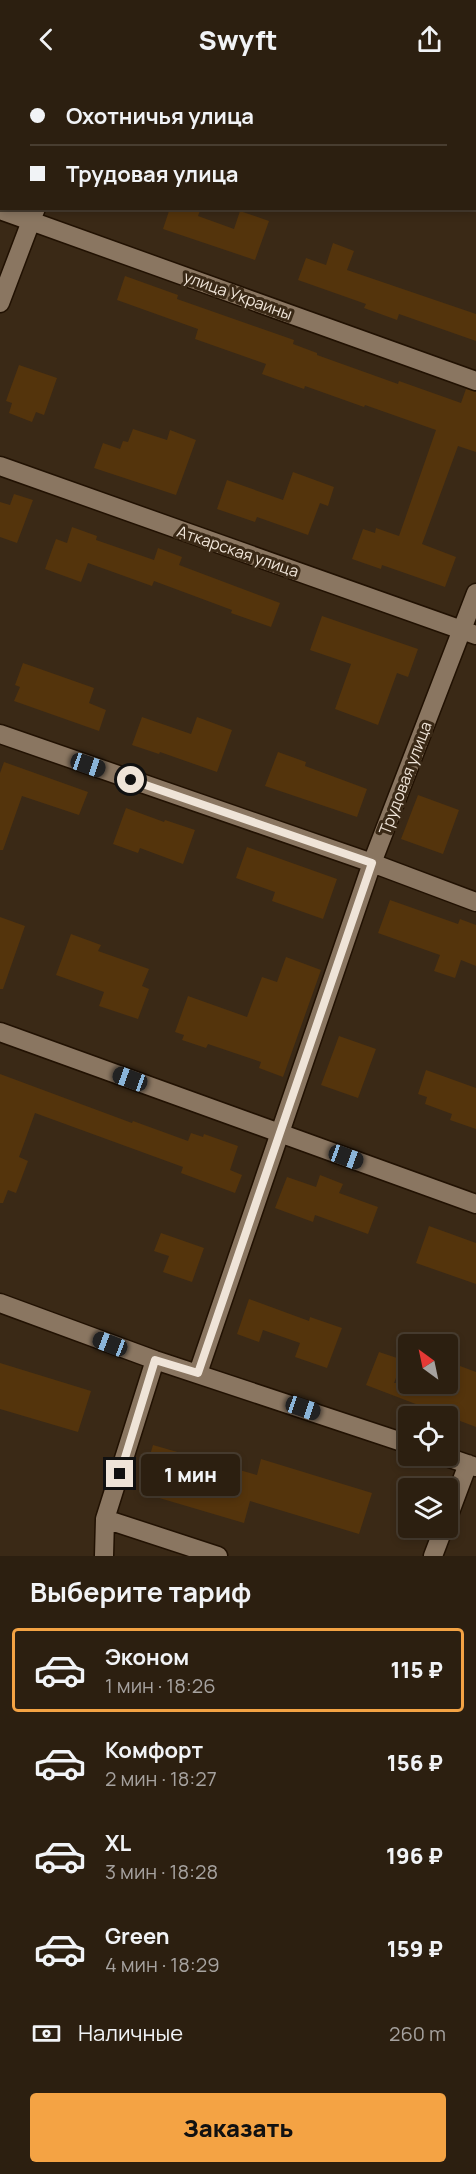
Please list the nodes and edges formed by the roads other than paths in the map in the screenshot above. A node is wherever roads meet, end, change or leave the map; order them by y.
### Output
1 (0, 210) edge
2 (34, 215) edge
3 (0, 303) edge
4 (476, 381) edge
5 (0, 466) edge
6 (476, 593) edge
7 (469, 632) edge
8 (0, 734) edge
9 (372, 863) junction
10 (476, 902) edge
11 (0, 1032) edge
12 (281, 1133) junction
13 (476, 1204) edge
14 (0, 1303) edge
15 (155, 1360) junction
16 (198, 1373) junction
17 (398, 1441) edge
18 (472, 1465) edge
19 (458, 1496) edge
20 (105, 1520) junction
21 (440, 1538) edge
22 (104, 1556) edge
23 (218, 1556) edge
24 (433, 1556) edge

1 - 2 street, улица Украины
2 - 3 street
2 - 4 street, улица Украины
5 - 7 street, Аткарская улица
6 - 7 street, Трудовая улица
7 - 9 street, Трудовая улица
8 - 9 street
9 - 10 street
9 - 12 street, Трудовая улица
11 - 12 street
12 - 13 street
12 - 16 street, Трудовая улица
14 - 15 street
15 - 16 street
15 - 20 street
16 - 17 street
18 - 19 street
20 - 22 street
20 - 23 street
21 - 24 street

